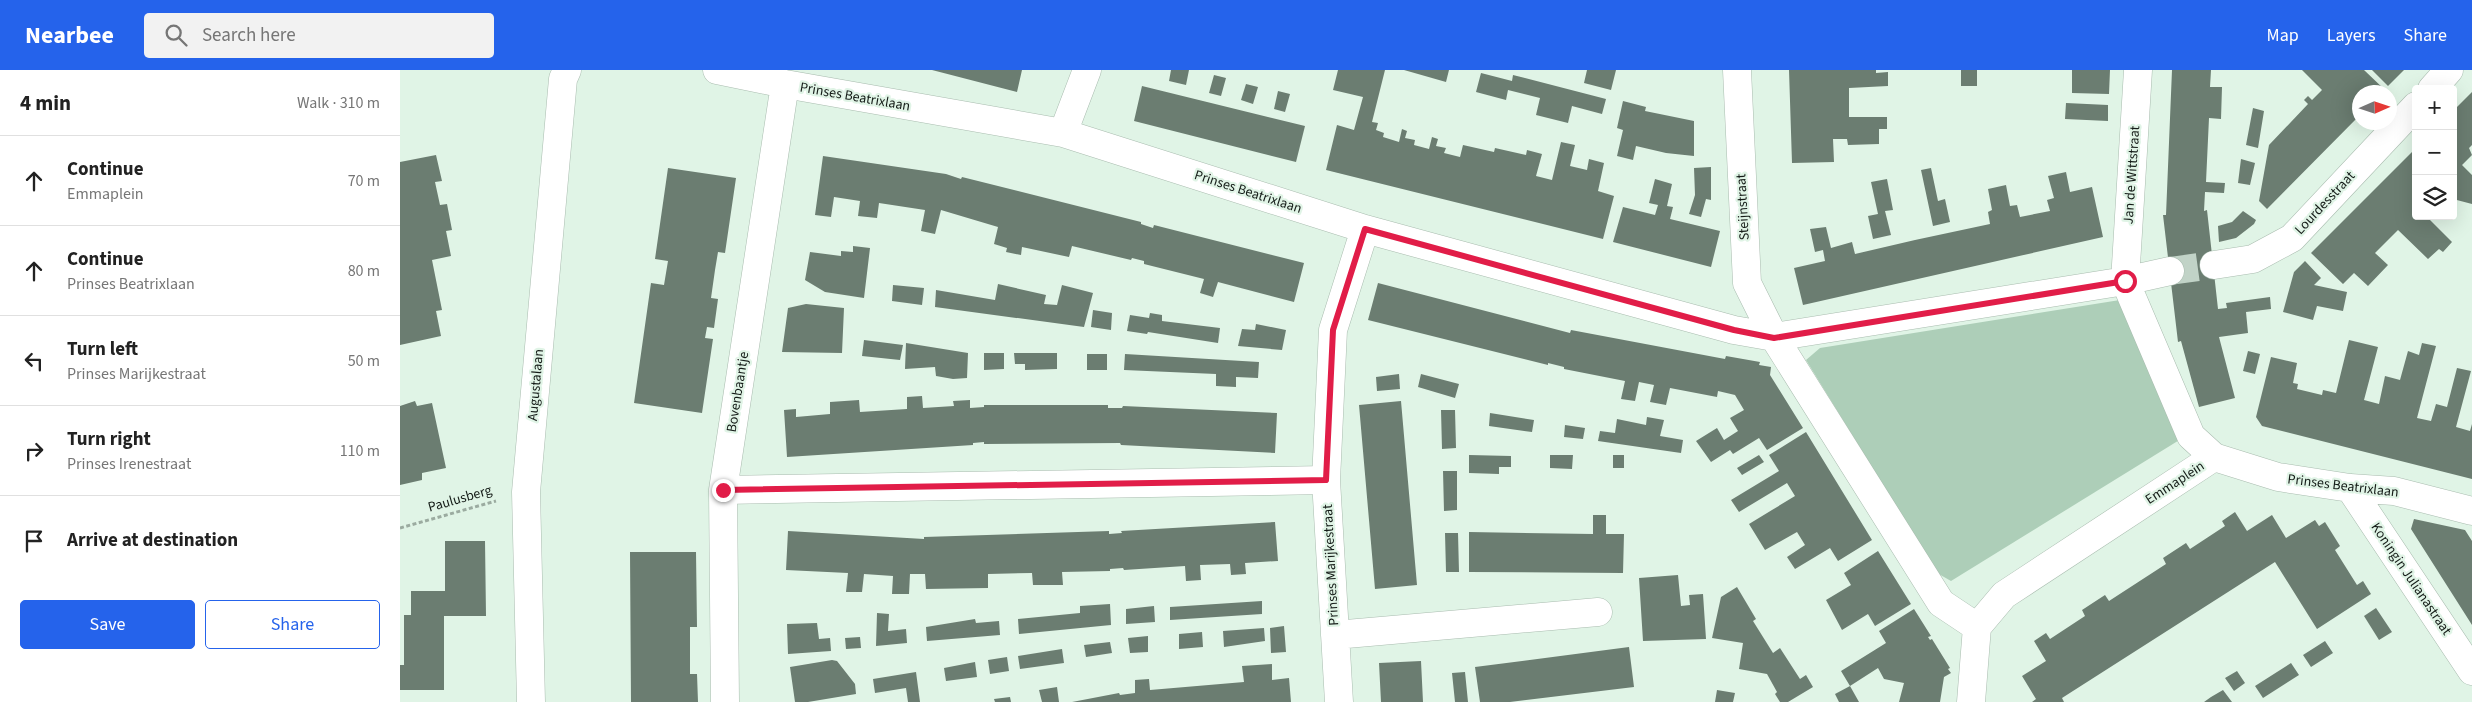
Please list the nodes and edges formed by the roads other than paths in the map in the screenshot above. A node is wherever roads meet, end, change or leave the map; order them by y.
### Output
1 (567, 70) edge
2 (724, 70) edge
3 (1087, 70) edge
4 (1737, 70) edge
5 (2138, 70) edge
6 (2449, 70) edge
7 (785, 84) junction
8 (2436, 85) edge
9 (2412, 110) edge
10 (1063, 133) junction
11 (1365, 229) junction
12 (2214, 265) tunnel mouth
13 (2170, 272) tunnel mouth
14 (2125, 281) junction
15 (1774, 338) junction
16 (2214, 457) junction
17 (1326, 480) junction
18 (2350, 488) junction
19 (723, 490) junction
20 (2472, 511) edge
21 (1598, 612) dead end
22 (1977, 627) junction
23 (1335, 635) junction
24 (2472, 671) edge
25 (531, 702) edge
26 (725, 702) edge
27 (1338, 702) edge
28 (1971, 702) edge

1 - 25 street, Augustalaan
2 - 7 street, Prinses Beatrixlaan
3 - 10 street
4 - 15 street, Steijnstraat
5 - 14 street, Jan de Wittstraat
6 - 8 street
7 - 10 street, Prinses Beatrixlaan
7 - 19 street, Bovenbaantje
9 - 12 street, Lourdesstraat
10 - 11 street, Prinses Beatrixlaan
11 - 15 street, Prinses Beatrixlaan
11 - 17 street, Prinses Marijkestraat
13 - 14 street
14 - 15 street
14 - 16 street, Emmaplein
15 - 22 street
16 - 18 street, Prinses Beatrixlaan
16 - 22 street, Emmaplein
17 - 19 street
17 - 23 street, Prinses Marijkestraat
18 - 20 street, Prinses Beatrixlaan
18 - 24 street, Koningin Julianastraat
19 - 26 street, Bovenbaantje
21 - 23 street, Prinses Marijkestraat
22 - 28 street
23 - 27 street, Prinses Marijkestraat

